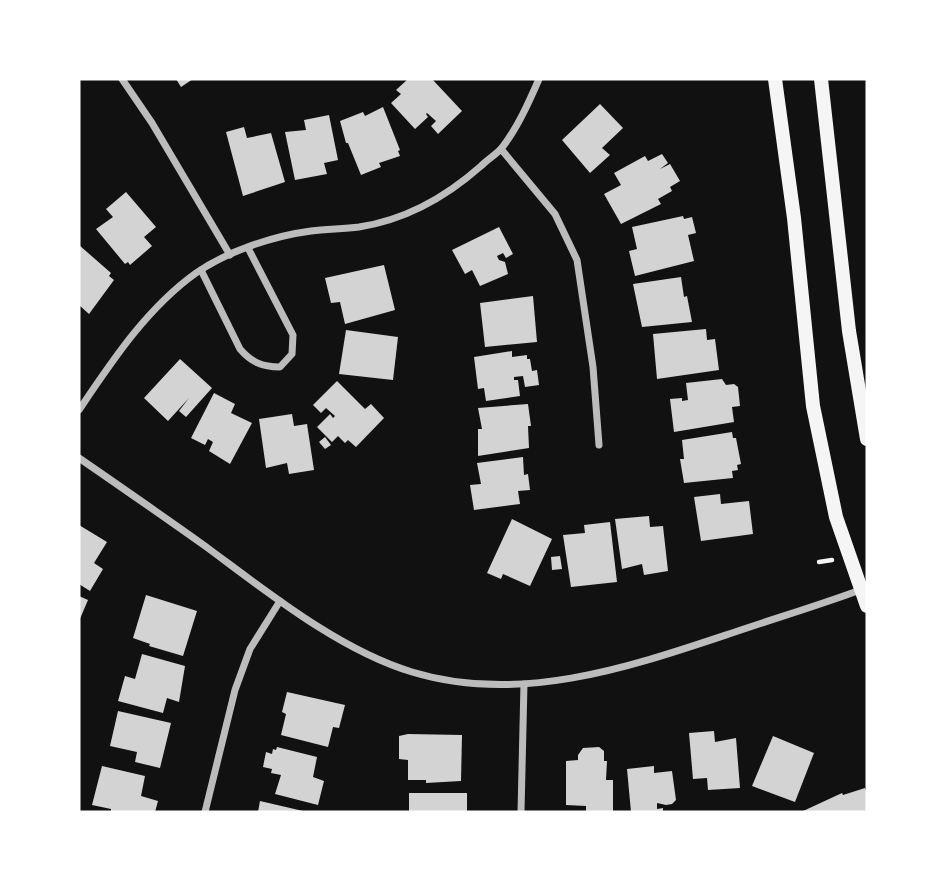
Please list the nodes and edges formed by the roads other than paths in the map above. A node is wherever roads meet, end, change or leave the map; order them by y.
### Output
1 (122, 79) edge
2 (540, 79) edge
3 (775, 79) edge
4 (821, 79) edge
5 (501, 149) junction
6 (248, 248) junction
7 (230, 256) junction
8 (201, 270) junction
9 (79, 410) edge
10 (867, 439) edge
11 (599, 445) dead end
12 (79, 458) edge
13 (864, 589) edge
14 (280, 601) junction
15 (867, 607) edge
16 (524, 684) junction
17 (205, 812) edge
18 (521, 812) edge

1 - 7 street
2 - 5 street
3 - 13 main road
4 - 10 main road
5 - 6 street
5 - 11 street
6 - 7 street
6 - 8 street
7 - 8 street
8 - 9 street
12 - 14 street
13 - 15 main road
13 - 16 street
14 - 16 street
14 - 17 street
16 - 18 street

